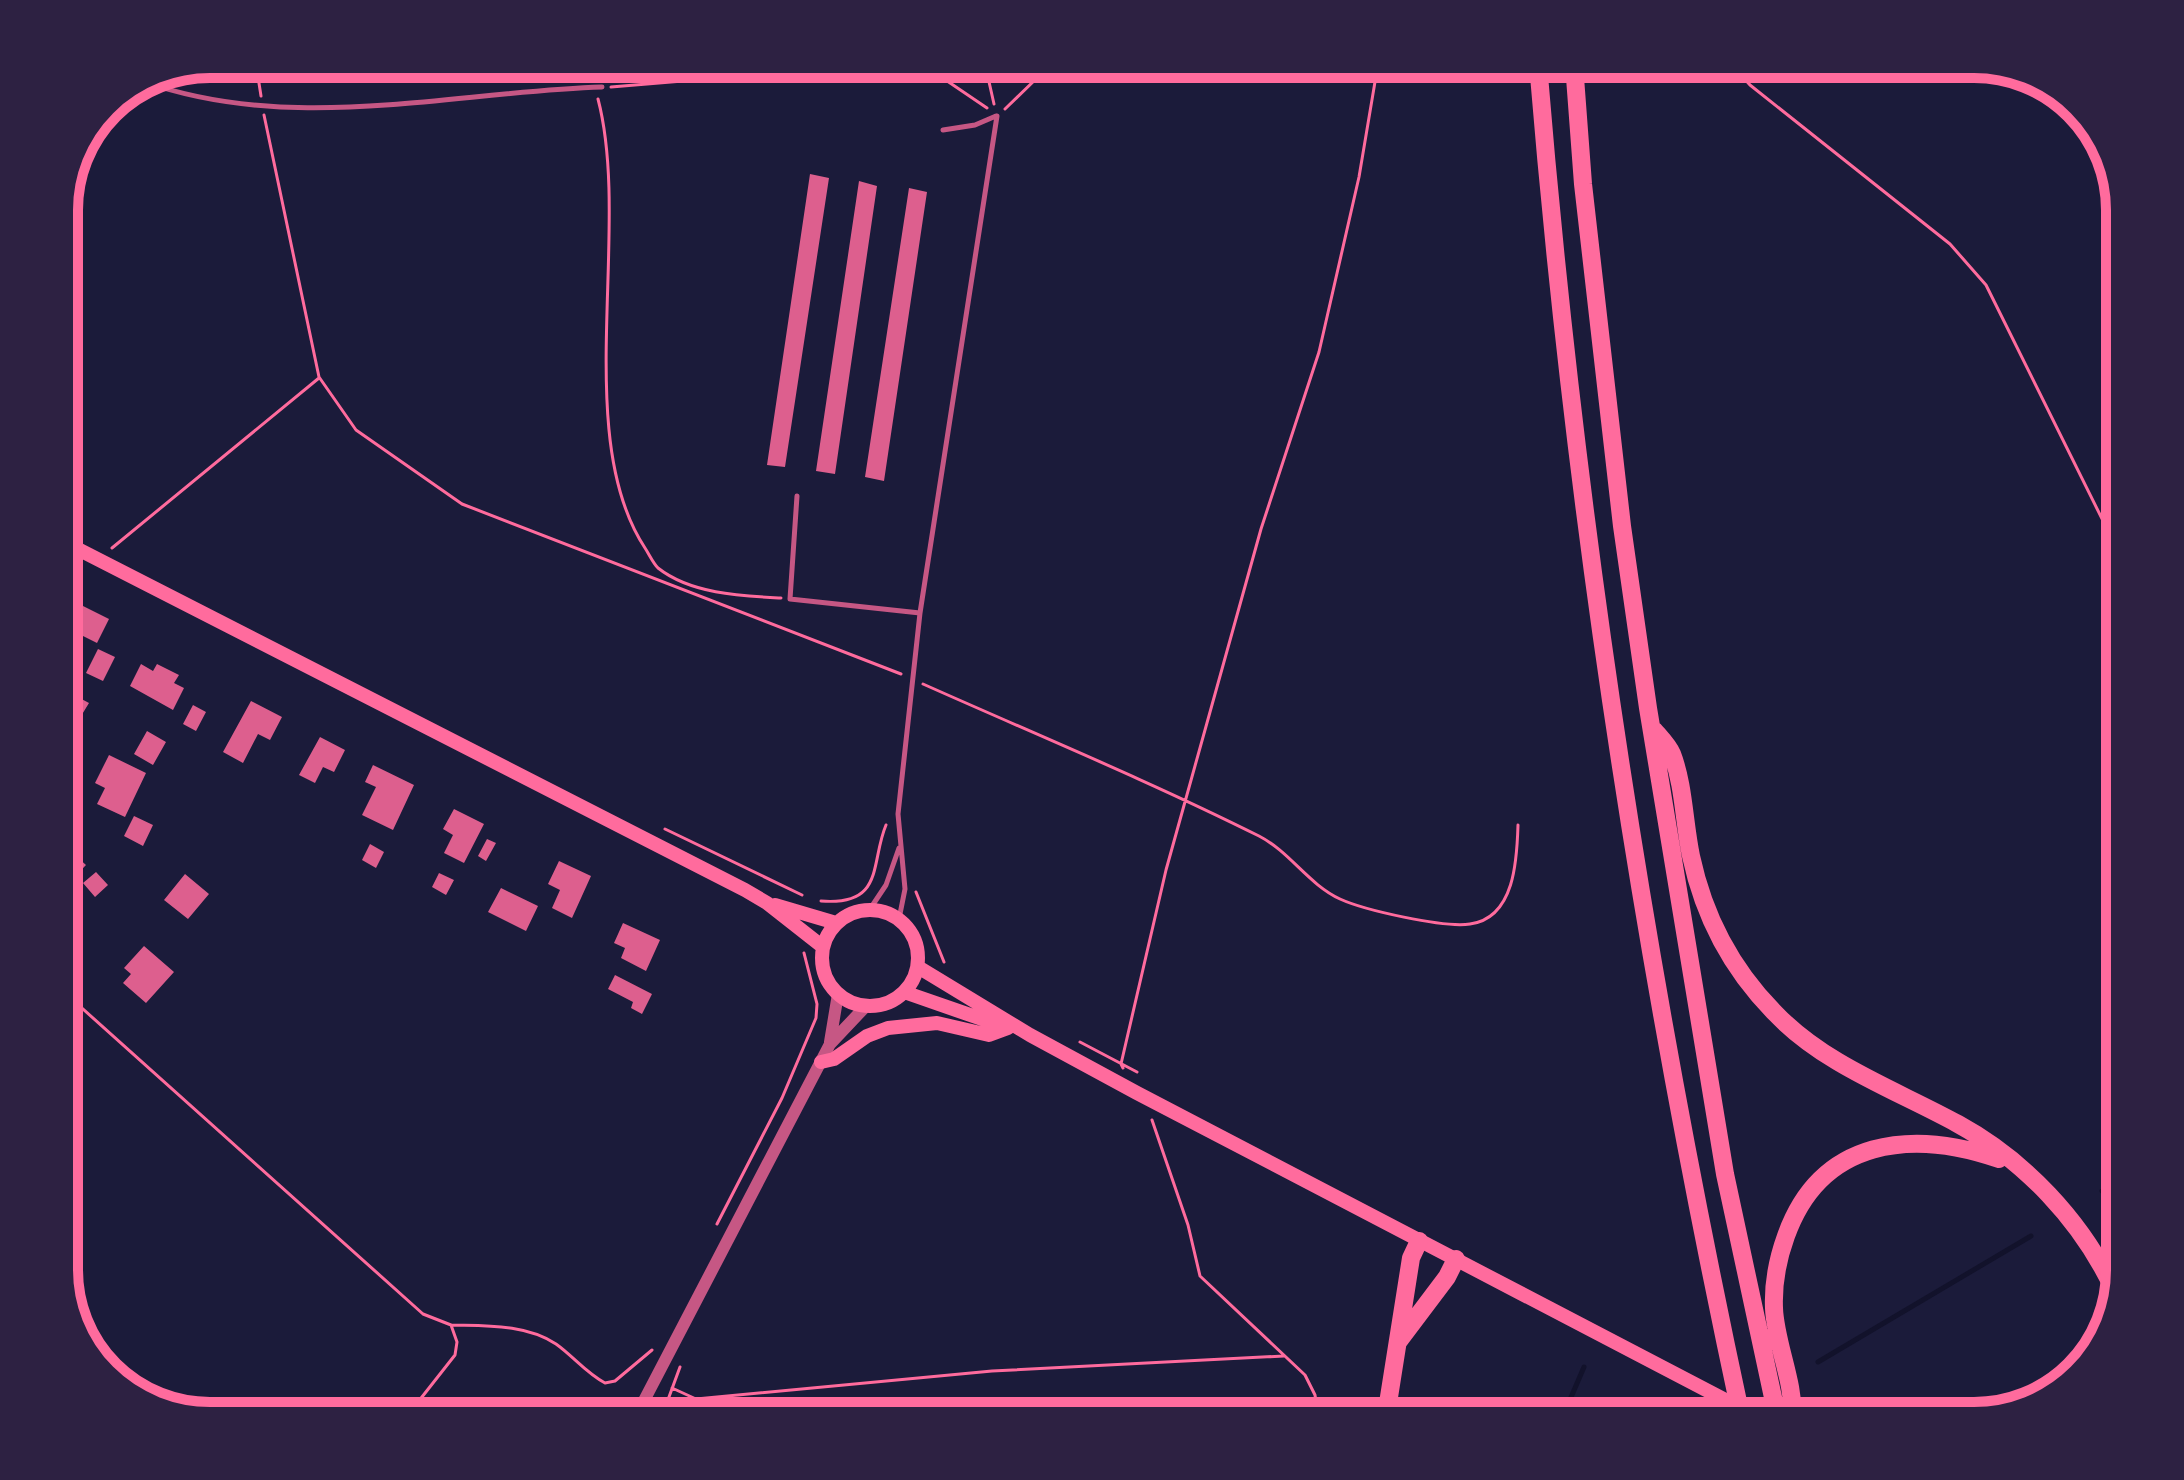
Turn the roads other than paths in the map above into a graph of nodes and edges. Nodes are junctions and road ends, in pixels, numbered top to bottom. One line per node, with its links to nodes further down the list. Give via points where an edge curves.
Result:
1 (1539, 78): 32 (highway, via 1609,697)
2 (1575, 78): 9 (highway, via 1622,526)
3 (163, 87): 4 (lane, via 220,103 310,110)
4 (599, 87)
5 (943, 130): 8 (lane, via 997,116)
6 (797, 496): 8 (lane, via 790,599)
7 (78, 549): 11 (main road)
8 (920, 613): 10 (lane)
9 (1653, 727): 24 (highway, via 1672,753 1692,859 1710,920 1748,984 1807,1041 1960,1125); 33 (highway, via 1725,1174)
10 (899, 847): 12 (lane, via 886,885); 13 (lane, via 905,889)
11 (767, 903): 14 (main road); 15 (main road)
12 (870, 909): 13 (main road); 14 (main road)
13 (899, 919): 16 (main road, via 916,943)
14 (836, 923): 15 (main road)
15 (823, 947): 18 (main road, via 824,974)
16 (918, 967): 17 (main road); 21 (main road)
17 (904, 992): 19 (main road); 20 (main road)
18 (838, 994): 19 (main road); 22 (street)
19 (866, 1006): 22 (street)
20 (1008, 1028): 21 (main road); 23 (main road, via 989,1035 937,1023 888,1028)
21 (1030, 1035): 25 (main road)
22 (830, 1044): 23 (street)
23 (821, 1062): 29 (street)
24 (2013, 1164): 27 (highway, via 2071,1220); 34 (highway, via 1954,1146 1897,1143 1852,1157 1808,1193 1791,1221 1775,1281 1775,1318)
25 (1419, 1241): 26 (main road); 28 (highway, via 1411,1258)
26 (1456, 1259): 28 (highway); 31 (main road)
27 (2106, 1275)
28 (1396, 1345): 30 (highway)
29 (643, 1402)
30 (1388, 1402)
31 (1729, 1402)
32 (1734, 1402)
33 (1774, 1402)
34 (1790, 1402)

